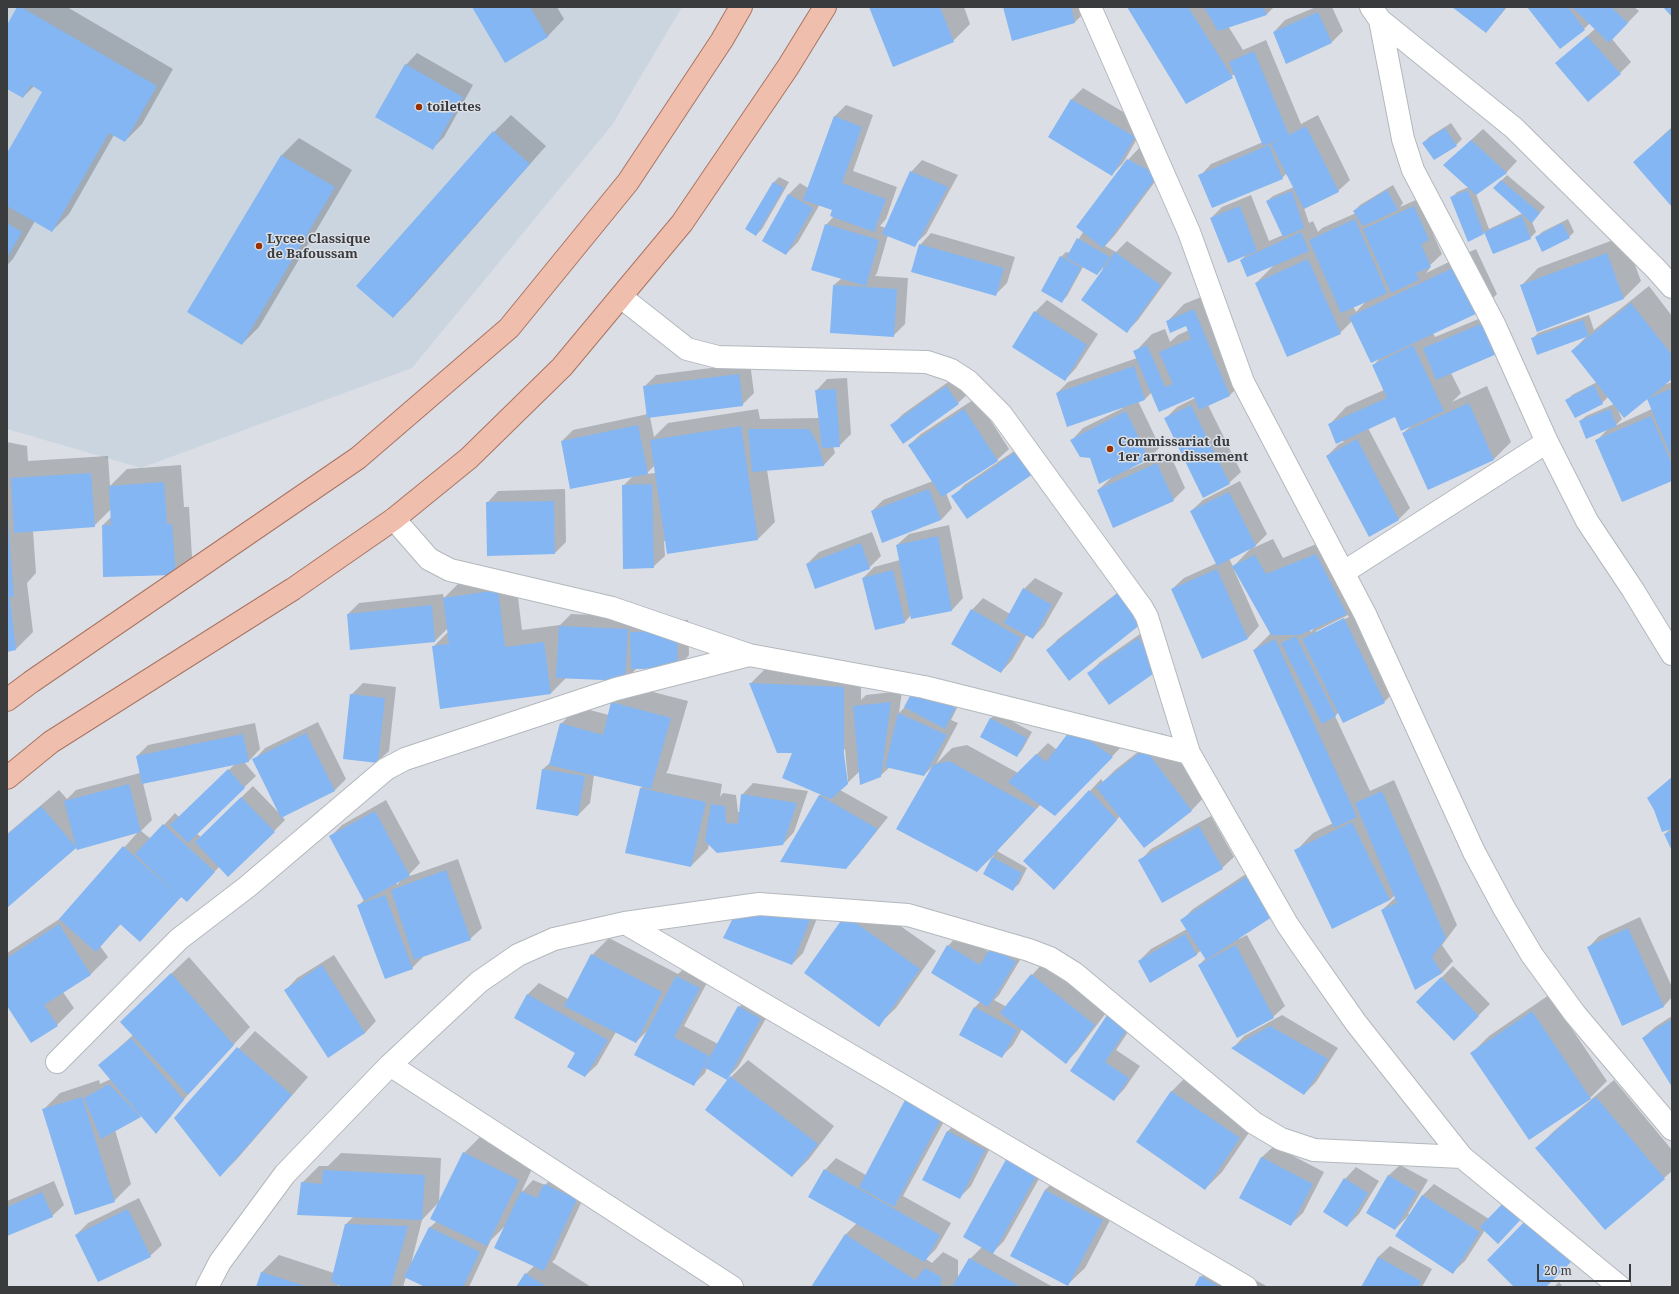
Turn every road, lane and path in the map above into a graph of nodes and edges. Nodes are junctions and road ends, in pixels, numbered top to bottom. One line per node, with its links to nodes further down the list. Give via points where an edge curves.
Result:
1 (741, 7): 12 (main road, via 628,182 509,328 358,458)
2 (825, 7): 6 (main road, via 788,67 682,223)
3 (1090, 7): 9 (street, via 1189,232 1243,382)
4 (1375, 13): 5 (street, via 1514,128); 7 (street, via 1403,139 1413,170 1494,324)
5 (1672, 287)
6 (621, 297): 8 (main road, via 562,367 469,458); 13 (street, via 687,349 718,357 927,362 951,370 968,381 1001,414 1142,608)
7 (1546, 442): 9 (street); 10 (street, via 1587,521)
8 (394, 519): 11 (street, via 429,560 450,570 612,608); 14 (main road, via 293,589 52,742)
9 (1344, 572): 18 (street, via 1474,852 1524,942 1575,1014)
10 (1672, 654)
11 (749, 655): 13 (street, via 924,687); 16 (street, via 616,689 405,759 386,769 248,887 179,939)
12 (7, 700)
13 (1189, 753): 19 (street, via 1287,924 1356,1023)
14 (7, 778)
15 (625, 923): 17 (street, via 554,939 518,955 479,982); 19 (street, via 759,904 908,915 1050,958 1074,973 1254,1123 1281,1139 1314,1150); 22 (street)
16 (57, 1062)
17 (390, 1065): 20 (street, via 285,1174 220,1262); 21 (street)
18 (1672, 1129)
19 (1462, 1157): 23 (street)
20 (207, 1287)
21 (732, 1287)
22 (1246, 1287)
23 (1620, 1287)

